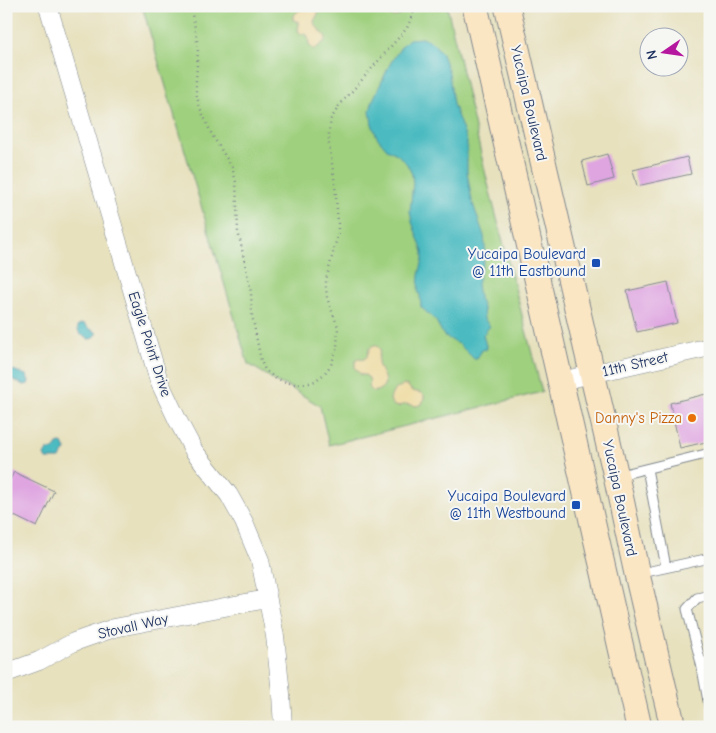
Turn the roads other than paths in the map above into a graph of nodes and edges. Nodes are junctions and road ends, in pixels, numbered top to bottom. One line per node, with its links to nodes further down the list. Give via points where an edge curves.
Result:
1 (48, 6): 14 (street, Eagle Point Drive, via 159,381 194,451 229,494 244,522 260,560)
2 (475, 6): 6 (main road, Yucaipa Boulevard)
3 (507, 6): 5 (main road, Yucaipa Boulevard)
4 (710, 347): 5 (street, 11th Street)
5 (592, 373): 6 (street, 11th Street); 9 (main road, Yucaipa Boulevard)
6 (561, 381): 19 (main road, Yucaipa Boulevard)
7 (710, 454): 8 (lane)
8 (646, 469): 9 (lane); 11 (lane)
9 (616, 476): 12 (main road, Yucaipa Boulevard)
10 (710, 558): 11 (lane)
11 (666, 567): 12 (lane)
12 (637, 574): 20 (main road, Yucaipa Boulevard)
13 (710, 595): 15 (lane, via 697,598 687,609)
14 (267, 599): 16 (street, Stovall Way, via 114,628 74,642); 18 (street, Eagle Point Drive, via 275,636)
15 (705, 662): 17 (lane)
16 (6, 674)
17 (710, 712)
18 (283, 727)
19 (640, 727)
20 (673, 727)

